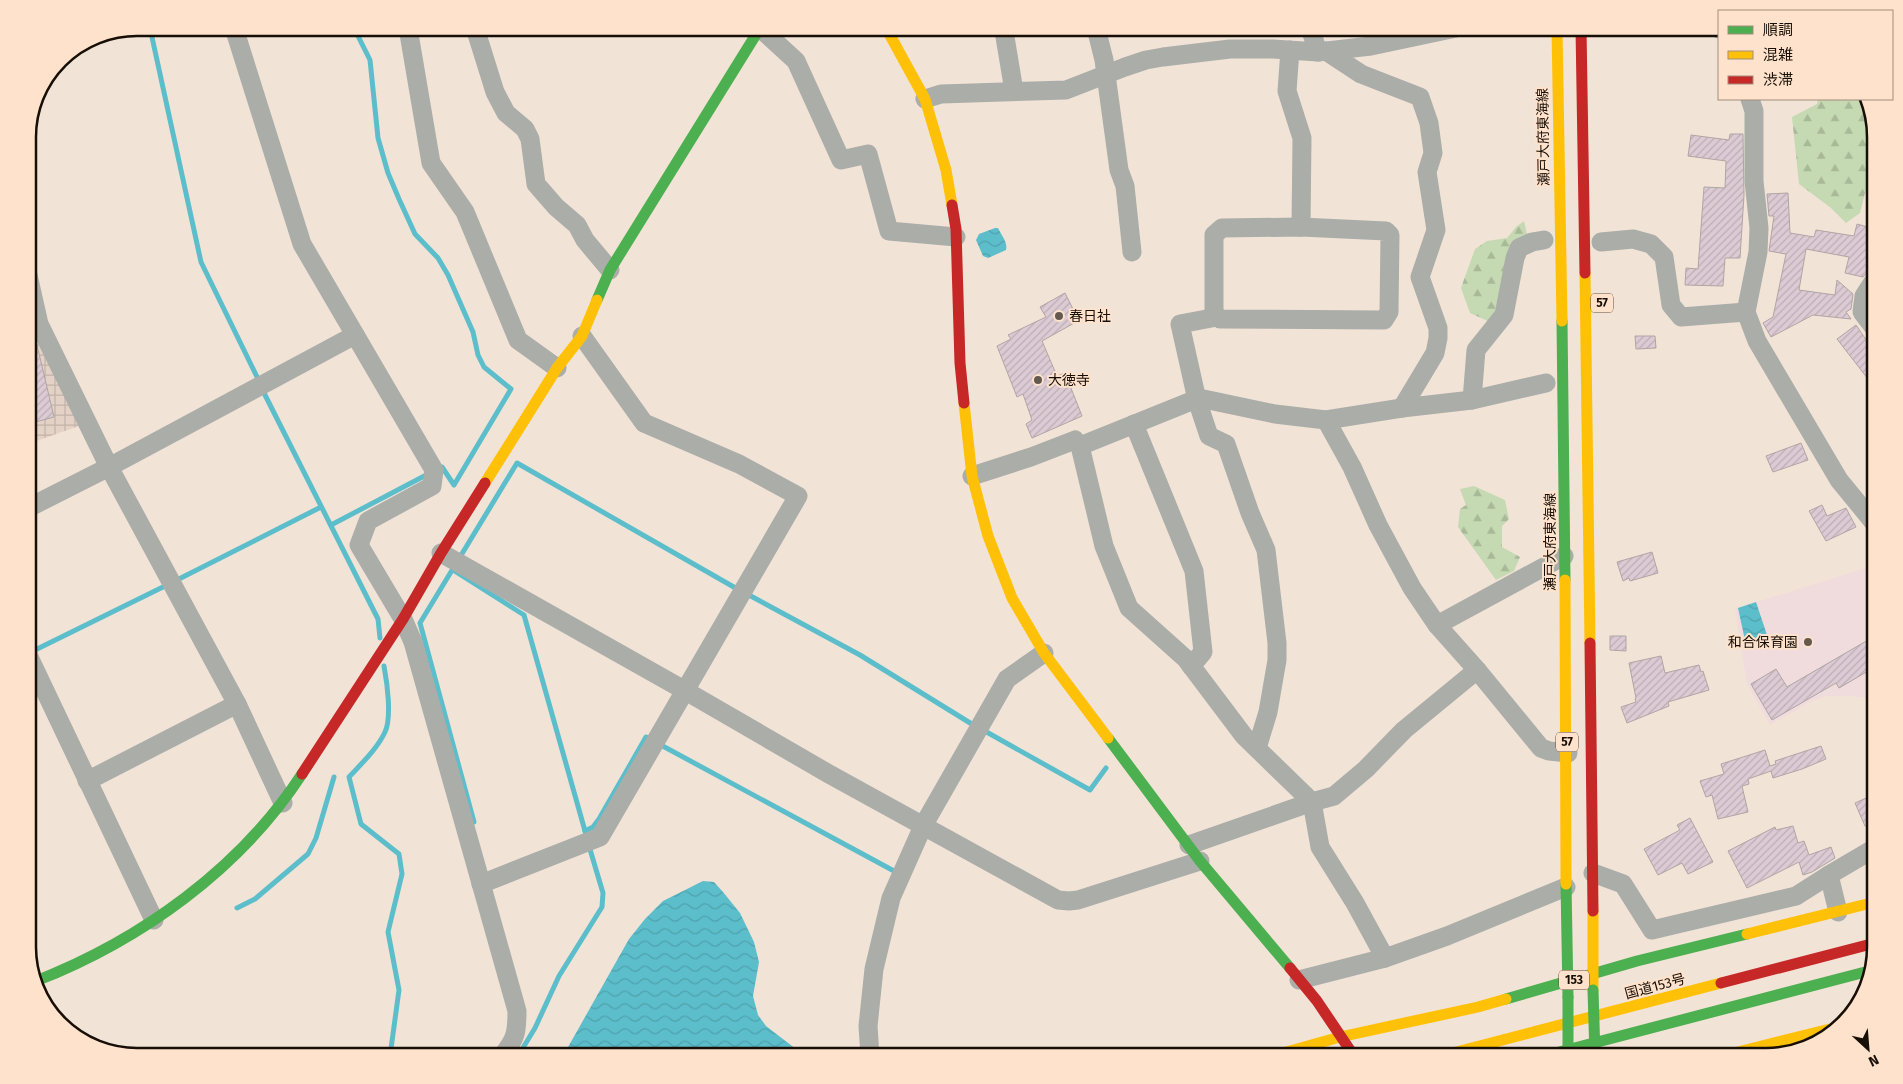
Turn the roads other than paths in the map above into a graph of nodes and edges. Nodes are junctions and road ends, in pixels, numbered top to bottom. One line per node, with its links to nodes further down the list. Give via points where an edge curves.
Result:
1 (237, 36): 30 (street, via 302,244)
2 (409, 36): 32 (street, via 431,163 465,212 518,340)
3 (478, 36): 24 (street, via 495,92 506,113 530,139 536,184 577,226)
4 (755, 36): 24 (main road)
5 (769, 36): 20 (street, via 796,61 841,160 868,154 889,231)
6 (890, 36): 17 (main road)
7 (1005, 36): 16 (street)
8 (1098, 36): 15 (street)
9 (1314, 36): 14 (street)
10 (1418, 36): 14 (street, via 1371,46)
11 (1557, 36): 47 (main road, 瀬戸大府東海線 / 57)
12 (1581, 36): 48 (main road, 57)
13 (1290, 50): 14 (street); 15 (street, via 1230,49 1163,56); 19 (street, via 1287,91 1302,138)
14 (1322, 51): 36 (street, via 1361,74 1420,98 1429,123 1433,153 1427,172 1436,230 1420,277 1438,328 1438,338 1435,353)
15 (1105, 74): 16 (street, via 1066,90); 23 (street, via 1119,170 1125,186)
16 (1014, 90): 17 (street, via 941,94)
17 (925, 98): 20 (main road, via 946,170)
18 (1750, 100): 26 (street, via 1754,111 1754,181 1759,228 1758,252)
19 (1302, 227): 28 (street, via 1222,228 1214,235 1214,313); 28 (street, via 1386,231 1390,235 1389,312 1384,320)
20 (956, 236): 41 (main road, via 960,363)
21 (1544, 240): 35 (street, via 1519,248 1504,315 1476,350)
22 (1601, 242): 26 (street, via 1633,239 1651,244 1664,256 1670,305 1681,317)
23 (1132, 252)
24 (610, 270): 31 (main road)
25 (1867, 291): 29 (street, via 1862,312)
26 (1746, 312): 43 (street, via 1757,340 1839,480)
27 (36, 314): 40 (street)
28 (1218, 317): 34 (street, via 1180,324)
29 (1867, 319)
30 (355, 334): 40 (street); 49 (street, via 434,470 432,486 368,521 359,545)
31 (582, 336): 32 (main road); 55 (street, via 644,423 739,464 798,496)
32 (556, 368): 46 (main road)
33 (1546, 383): 35 (street)
34 (1197, 400): 37 (street); 38 (street); 57 (street, via 1209,436 1226,444 1266,550 1277,660 1268,712)
35 (1472, 400): 36 (street)
36 (1402, 408): 37 (street)
37 (1326, 420): 50 (street, via 1382,533)
38 (1134, 424): 39 (street); 52 (street, via 1194,571 1203,652)
39 (1080, 446): 41 (street, via 1076,440 1067,442); 52 (street, via 1104,546 1129,608)
40 (109, 467): 42 (street); 56 (street)
41 (972, 476): 51 (main road, via 988,536 1012,598)
42 (36, 504)
43 (1867, 514)
44 (1601, 528): 48 (main road, 57)
45 (1553, 534): 47 (main road, 57)
46 (441, 553): 49 (main road); 55 (street)
47 (1564, 556): 50 (street); 58 (main road, 瀬戸大府東海線 / 57)
48 (1588, 575): 66 (main road, 57)
49 (403, 619): 61 (main road); 68 (street, via 413,642)
50 (1437, 625): 53 (street)
51 (1044, 653): 62 (street, via 1007,679); 63 (main road)
52 (1191, 666): 57 (street, via 1233,723)
53 (1477, 670): 58 (street, via 1541,748); 60 (street, via 1404,730 1334,796)
54 (36, 672): 59 (street)
55 (684, 690): 62 (street); 68 (street, via 600,837)
56 (237, 704): 59 (street); 61 (street)
57 (1257, 748): 60 (street)
58 (1568, 753): 69 (main road, 瀬戸大府東海線 / 57)
59 (87, 781): 72 (street)
60 (1312, 802): 63 (street); 74 (street, via 1320,847)
61 (283, 803): 72 (main road, via 217,873)
62 (923, 826): 65 (street, via 1058,900 1078,900); 83 (street, via 891,898 874,969 868,1026)
63 (1189, 845): 65 (main road)
64 (1867, 853): 67 (street)
65 (1200, 861): 78 (main road)
66 (1593, 872): 67 (street, via 1623,884 1652,930 1796,896); 76 (main road, 57)
67 (1829, 875): 71 (street)
68 (481, 884): 82 (street, via 517,1011 517,1031)
69 (1566, 887): 74 (street); 79 (main road, 瀬戸大府東海線 / 57)
70 (1867, 904): 71 (main road, 153)
71 (1838, 912): 76 (main road, 153)
72 (154, 920): 77 (main road, via 74,966)
73 (1867, 945): 86 (main road, 国道153号)
74 (1385, 958): 78 (street)
75 (1863, 973): 88 (main road)
76 (1594, 974): 79 (main road, 153); 89 (main road, 57, bridge)
77 (42, 979)
78 (1299, 980): 81 (main road)
79 (1567, 982): 81 (main road, 153, via 1478,1007); 87 (main road, 瀬戸大府東海線 / 57, bridge)
80 (1820, 1032): 90 (main road)
81 (1340, 1037): 84 (main road, 153); 85 (main road)
82 (509, 1048)
83 (869, 1048)
84 (1301, 1048)
85 (1348, 1048)
86 (1472, 1048)
87 (1568, 1048)
88 (1575, 1048)
89 (1595, 1048)
90 (1754, 1048)

